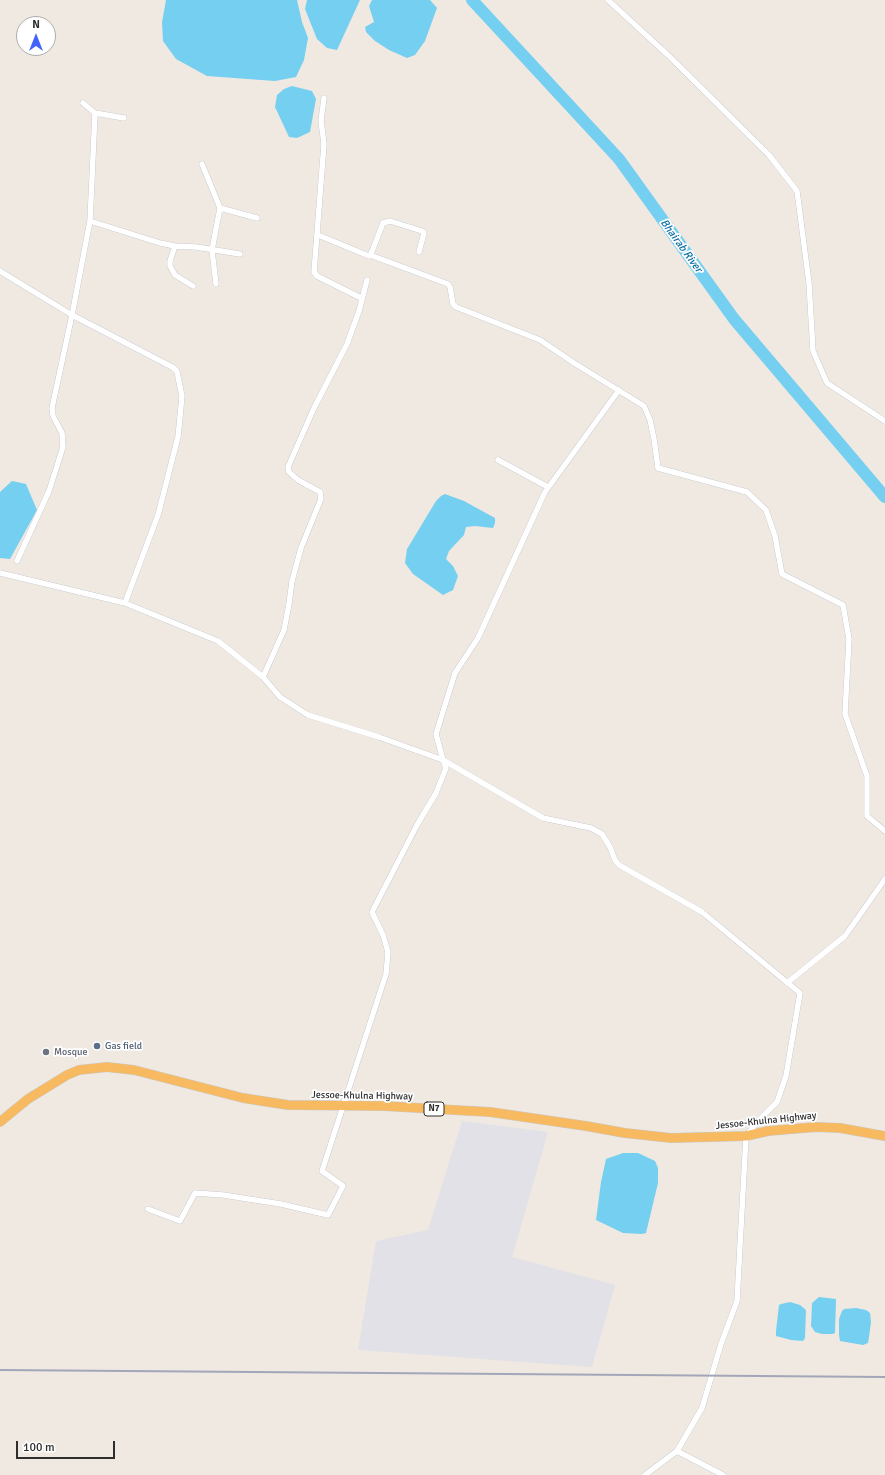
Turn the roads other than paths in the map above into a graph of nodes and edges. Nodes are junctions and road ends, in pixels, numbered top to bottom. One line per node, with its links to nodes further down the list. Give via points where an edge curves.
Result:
1 (608, 0): 23 (street, via 769,155 797,190 809,283 813,351 827,383)
2 (324, 98): 10 (street, via 321,121 324,144)
3 (83, 103): 4 (street)
4 (95, 113): 5 (street); 9 (street)
5 (124, 118)
6 (202, 164): 7 (street)
7 (220, 208): 8 (street); 12 (street)
8 (257, 218)
9 (90, 221): 11 (street, via 144,239); 21 (street)
10 (318, 235): 15 (street); 20 (street, via 315,274)
11 (175, 246): 12 (street); 19 (street, via 170,266 175,274)
12 (212, 250): 14 (street); 18 (street)
13 (419, 252): 15 (street, via 424,233 390,221 384,223)
14 (240, 254)
15 (370, 255): 22 (street, via 448,284 451,301 456,307 540,340)
16 (0, 271): 21 (street)
17 (367, 280): 20 (street)
18 (216, 284)
19 (193, 286)
20 (361, 298): 29 (street, via 347,344 314,408 288,467 289,472 298,480 320,492 321,499 301,548 292,581 284,630)
21 (72, 315): 26 (street, via 52,408 53,416 62,433 63,447 49,491); 28 (street, via 174,368 182,396 178,437 158,515)
22 (619, 390): 25 (street); 31 (street, via 644,406 650,420 658,468 747,492 766,510 775,536 782,574 843,605 849,639 845,714 867,776 867,816)
23 (885, 421)
24 (498, 460): 25 (street)
25 (548, 487): 30 (street, via 478,638 456,673 436,734)
26 (17, 561)
27 (0, 573): 28 (street)
28 (125, 603): 29 (street, via 218,640)
29 (263, 677): 30 (street, via 280,697 308,715)
30 (443, 760): 33 (street, via 543,818 592,828 602,834 619,865 702,912); 34 (street, via 446,768 436,793 372,912 388,952 386,974)
31 (885, 831)
32 (885, 879): 33 (street, via 845,936)
33 (787, 983): 36 (street, via 800,993 786,1076 777,1102)
34 (342, 1106): 35 (highway, Jessoe-Khulna Highway / N7, via 265,1102 134,1070 107,1067 88,1068 67,1075 28,1099); 36 (highway, Jessoe-Khulna Highway / N7, via 490,1112 658,1137); 38 (street, via 322,1171 343,1186 328,1215 281,1204 195,1193 180,1221)
35 (0, 1122)
36 (746, 1136): 37 (highway, Jessoe-Khulna Highway / N7, via 816,1127 840,1128); 39 (street, via 737,1301 702,1408)
37 (885, 1136)
38 (148, 1209)
39 (677, 1451): 40 (street); 41 (street)
40 (645, 1475)
41 (724, 1475)

